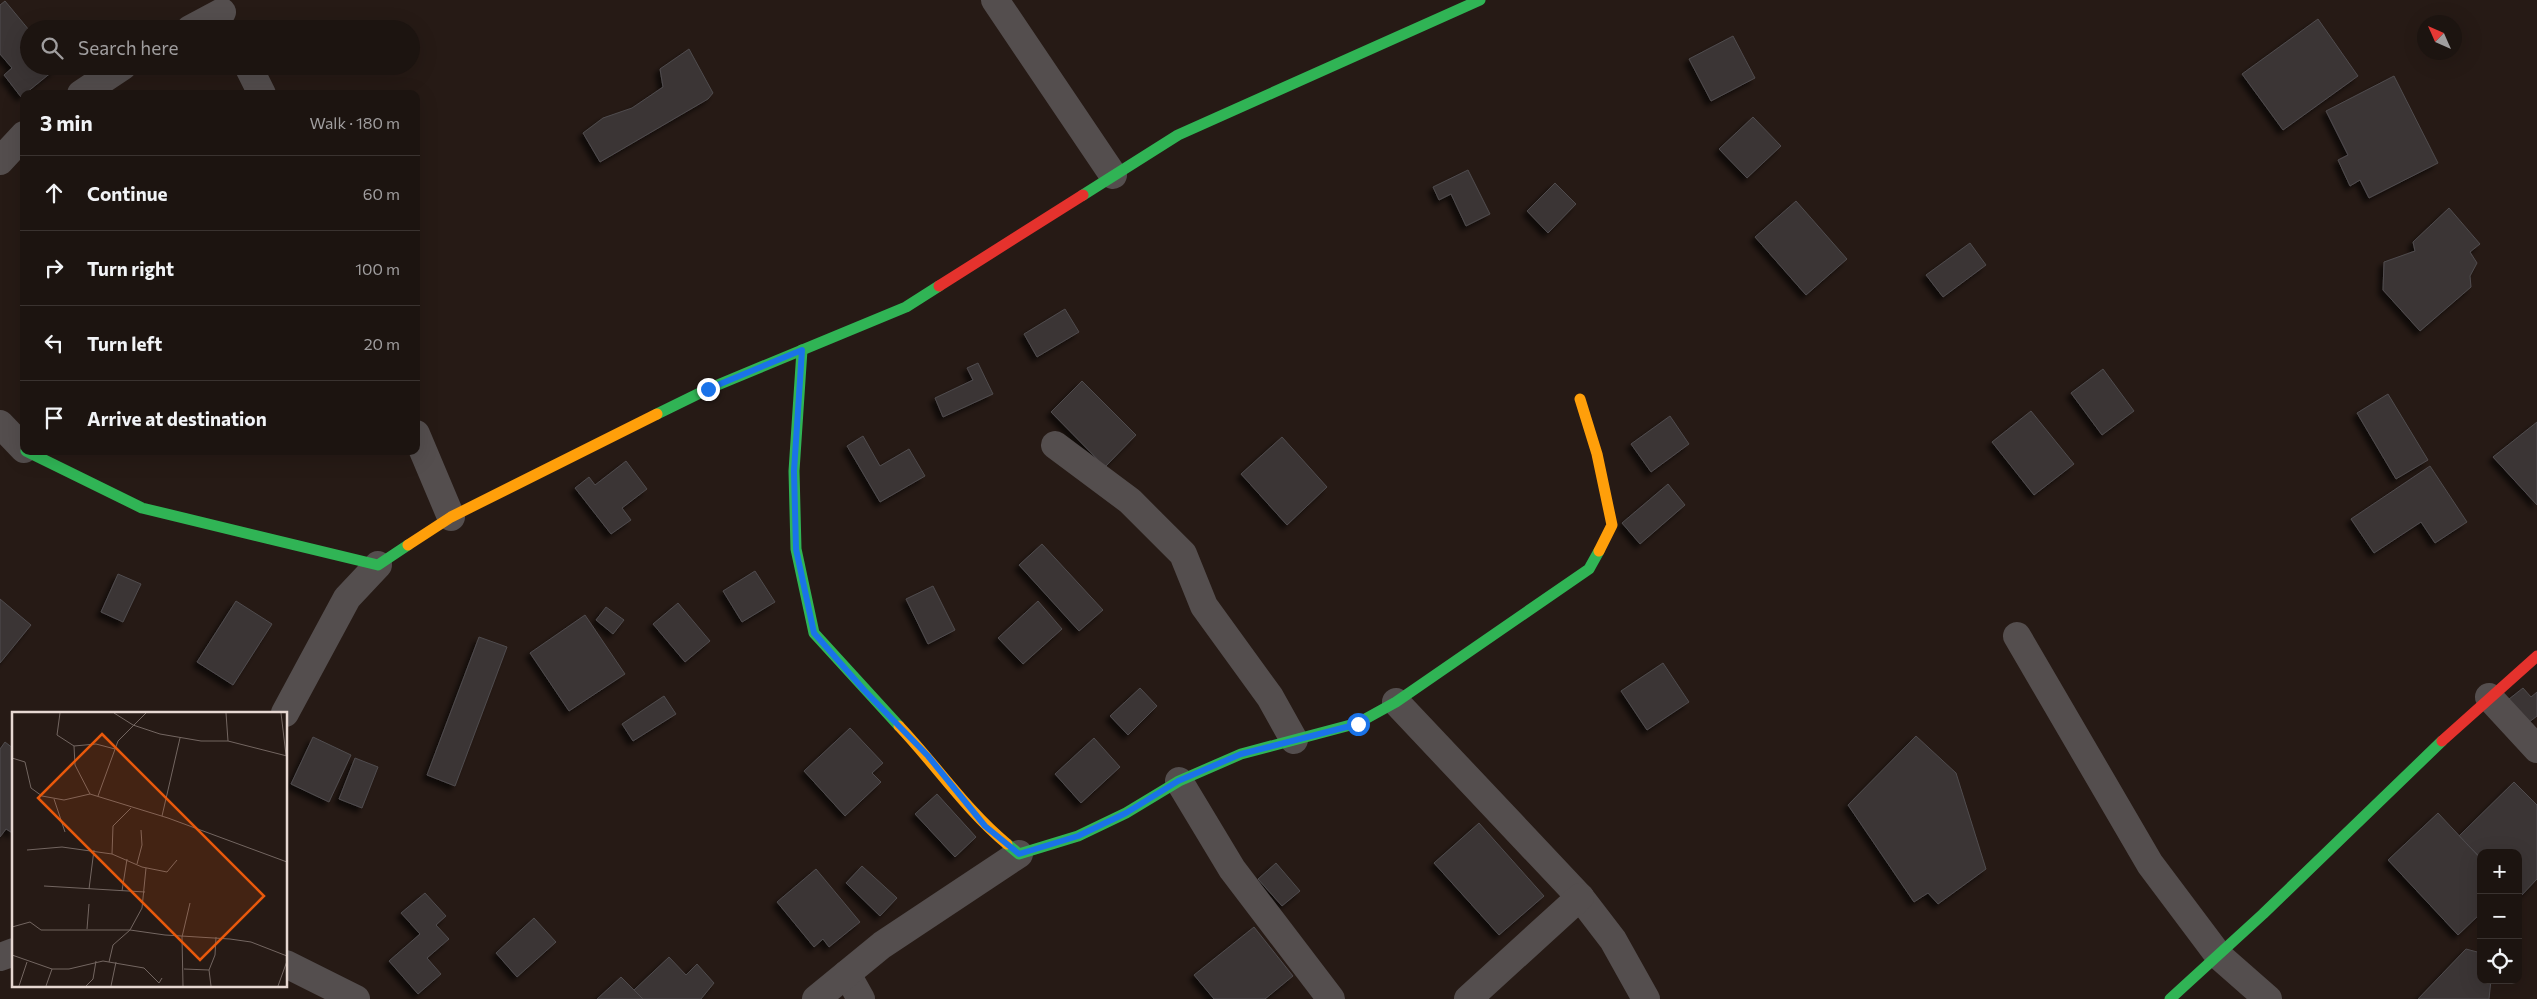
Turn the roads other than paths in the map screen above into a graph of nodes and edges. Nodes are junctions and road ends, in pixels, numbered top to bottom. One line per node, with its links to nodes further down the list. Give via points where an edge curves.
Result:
1 (995, 0): 11 (street)
2 (1480, 0): 11 (street, via 1178,135)
3 (223, 14): 4 (street)
4 (210, 20)
5 (110, 75): 7 (street)
6 (252, 75): 8 (street)
7 (87, 90)
8 (260, 90)
9 (20, 139): 10 (street)
10 (0, 161)
11 (1114, 175): 12 (street, via 906,307)
12 (802, 350): 19 (street, via 708,389); 29 (street, via 794,471 796,549 814,633 928,756 985,826)
13 (1580, 399): 24 (street, via 1597,454 1612,525 1589,569)
14 (0, 424): 16 (street)
15 (420, 443): 19 (street)
16 (20, 445)
17 (1054, 445): 26 (street, via 1130,501 1183,554 1204,606 1270,697)
18 (35, 455): 20 (street, via 142,508)
19 (451, 517): 20 (street)
20 (378, 565): 25 (street, via 347,598)
21 (2017, 636): 31 (street, via 2150,864)
22 (2537, 656): 23 (street)
23 (2489, 697): 27 (street); 31 (street)
24 (1396, 702): 26 (street, via 1358,724); 30 (street)
25 (286, 712)
26 (1294, 740): 28 (street, via 1241,754)
27 (2537, 749)
28 (1178, 781): 29 (street, via 1126,813 1078,836); 37 (street, via 1232,869)
29 (1019, 854): 33 (street, via 882,945)
30 (1580, 897): 38 (street); 39 (street, via 1613,940)
31 (2219, 956): 40 (street); 41 (street)
32 (288, 965): 34 (street)
33 (847, 974): 35 (street); 36 (street)
34 (356, 999)
35 (816, 999)
36 (861, 999)
37 (1331, 999)
38 (1468, 999)
39 (1646, 999)
40 (2170, 999)
41 (2268, 999)

